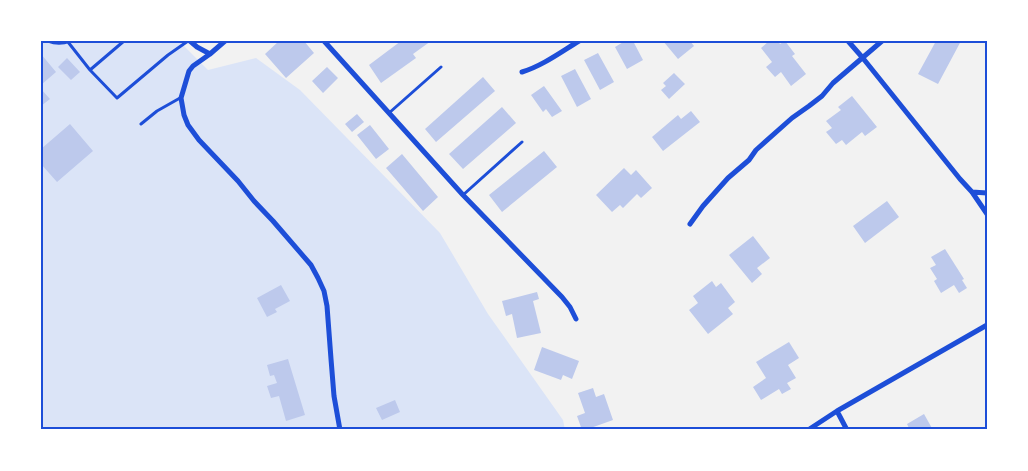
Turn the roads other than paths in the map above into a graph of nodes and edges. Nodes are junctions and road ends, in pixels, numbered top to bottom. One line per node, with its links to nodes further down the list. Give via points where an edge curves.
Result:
1 (48, 41): 9 (lane, via 56,44)
2 (124, 41): 13 (lane)
3 (189, 41): 10 (street); 13 (lane, via 117,98)
4 (224, 41): 10 (street)
5 (324, 41): 16 (street)
6 (579, 41): 14 (street)
7 (848, 41): 11 (street)
8 (882, 41): 11 (street)
9 (69, 42): 13 (lane)
10 (210, 54): 15 (street, via 189,71)
11 (862, 57): 19 (street); 23 (street, via 822,96 756,150)
12 (442, 66): 16 (lane)
13 (90, 70)
14 (522, 72)
15 (181, 98): 17 (lane, via 157,110); 27 (street, via 188,125 199,140 311,265 318,278 327,306 332,378)
16 (389, 113): 21 (street)
17 (141, 124)
18 (522, 142): 21 (lane)
19 (972, 192): 20 (street); 22 (street)
20 (987, 193)
21 (464, 195): 24 (street, via 562,297)
22 (987, 214)
23 (690, 224)
24 (576, 319)
25 (987, 325): 26 (street)
26 (838, 411): 28 (street); 29 (street)
27 (340, 430)
28 (808, 430)
29 (848, 430)

